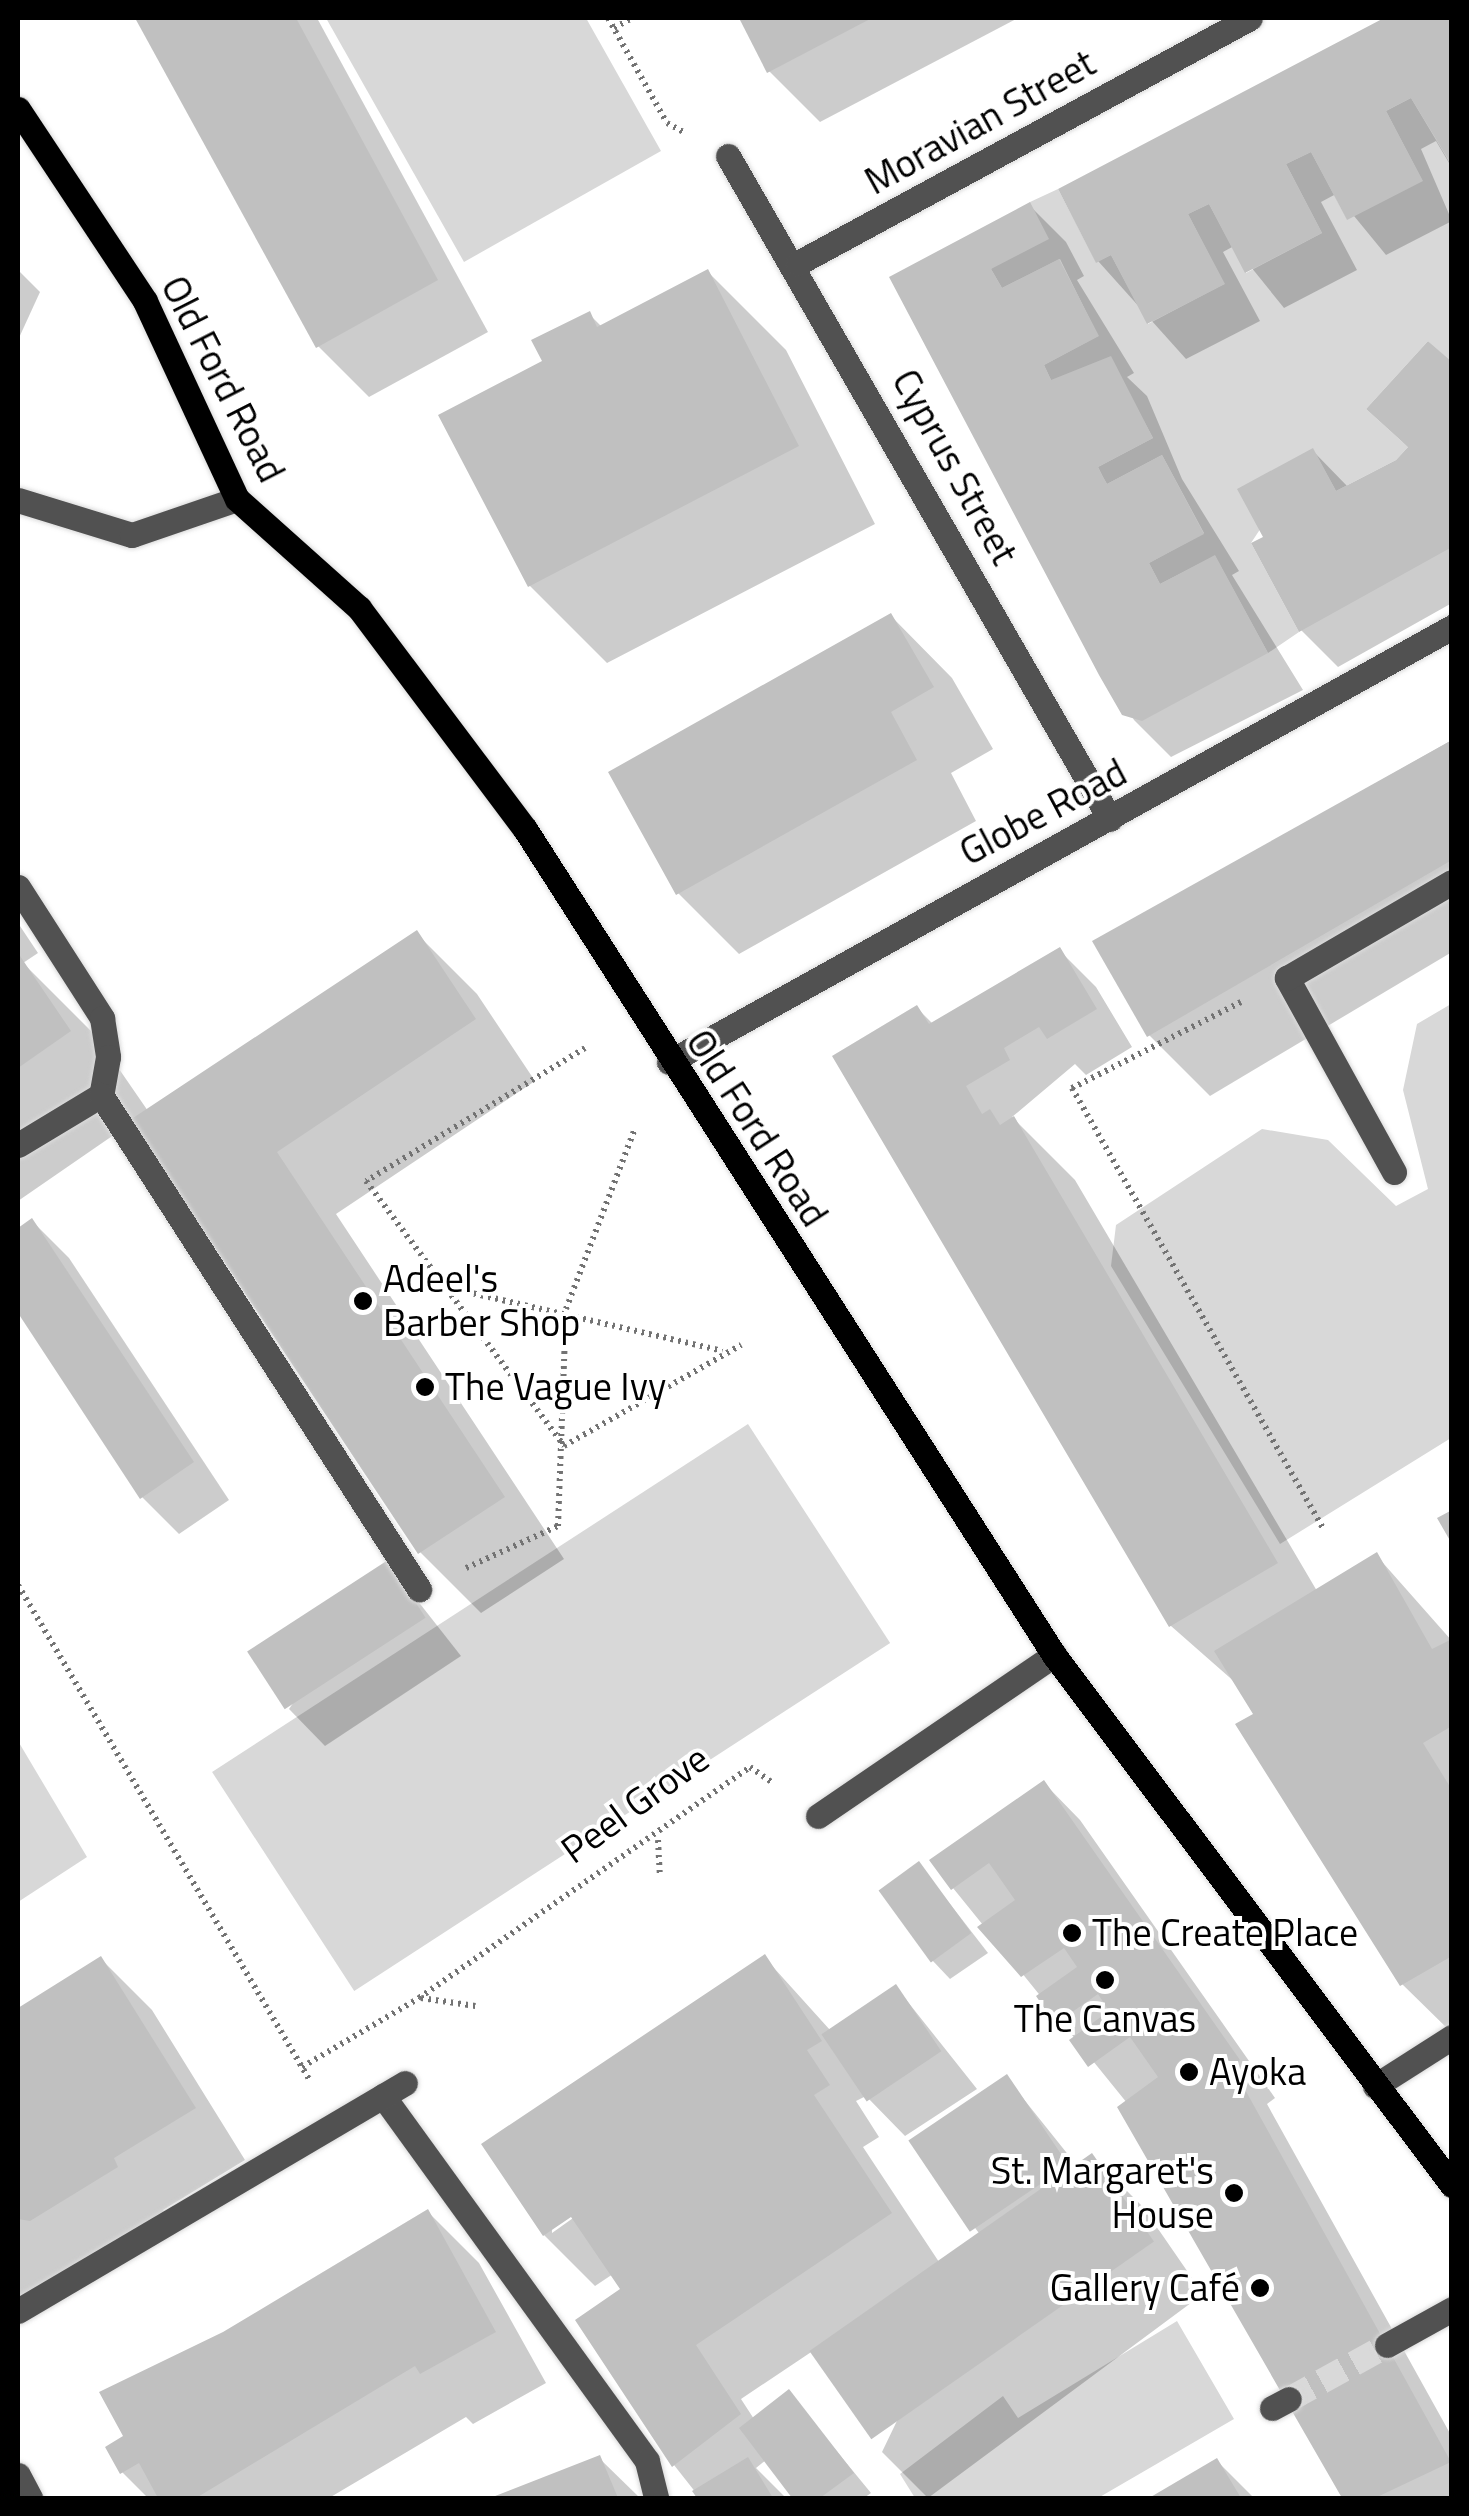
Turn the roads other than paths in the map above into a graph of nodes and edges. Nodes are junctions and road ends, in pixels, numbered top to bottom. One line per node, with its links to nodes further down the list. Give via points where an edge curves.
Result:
1 (1250, 18): 4 (street, Moravian Street)
2 (18, 109): 5 (main road, Old Ford Road, via 145,301)
3 (728, 156): 4 (street, Cyprus Street)
4 (798, 264): 8 (street, Cyprus Street)
5 (237, 499): 6 (street, via 132,535); 11 (main road, Old Ford Road, via 360,608 525,829)
6 (18, 500)
7 (1452, 627): 8 (street, Globe Road)
8 (1110, 818): 11 (street, Globe Road)
9 (1452, 882): 14 (street, via 1287,978)
10 (18, 887): 12 (street, via 102,1018)
11 (668, 1062): 16 (main road, Old Ford Road)
12 (101, 1096): 13 (street); 15 (street)
13 (18, 1144)
14 (1394, 1172)
15 (419, 1589)
16 (1054, 1654): 17 (street); 19 (main road, Old Ford Road)
17 (818, 1816)
18 (1452, 2037): 19 (street)
19 (1376, 2086): 20 (main road, Old Ford Road)
20 (1452, 2185)
21 (1452, 2309): 23 (street)
22 (18, 2311): 26 (street, via 394,2090 647,2460)
23 (1386, 2344)
24 (18, 2474): 25 (street)
25 (30, 2498)
26 (656, 2498)

